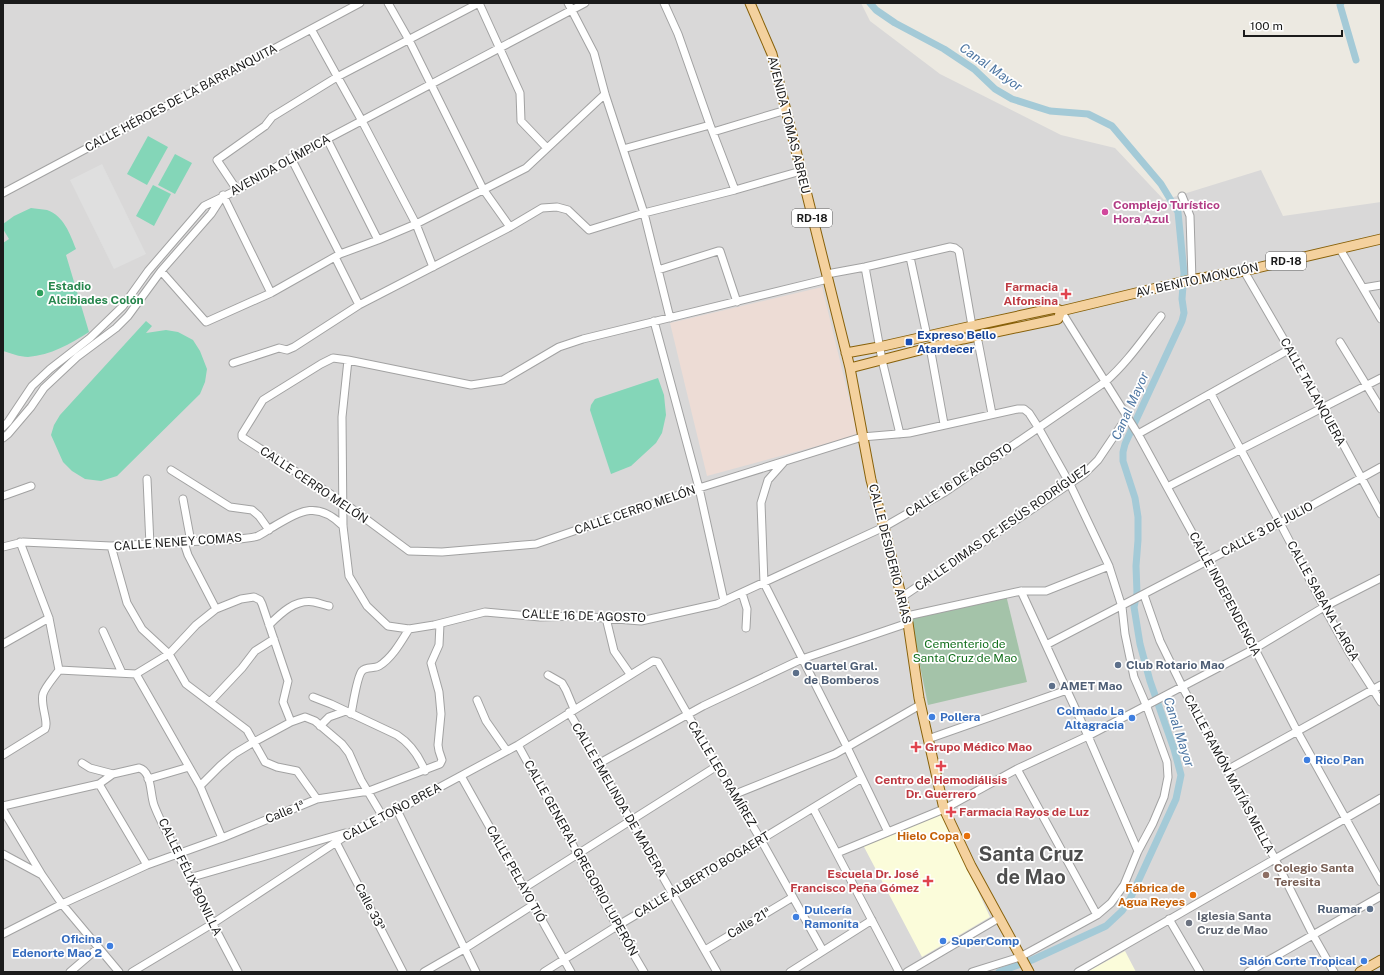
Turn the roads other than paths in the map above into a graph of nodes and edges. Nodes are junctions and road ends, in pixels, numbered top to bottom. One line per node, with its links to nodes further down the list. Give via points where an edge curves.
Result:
1 (360, 3): 9 (street, CALLE HÉROES DE LA BARRANQUITA)
2 (388, 3): 10 (street)
3 (479, 3): 10 (street); 11 (street)
4 (568, 3): 8 (street)
5 (585, 3): 8 (street, AVENIDA OLÍMPICA)
6 (664, 3): 17 (street)
7 (750, 3): 15 (main road, AVENIDA TOMAS ABREU / RD-18, via 772,54)
8 (572, 10): 11 (street, AVENIDA OLÍMPICA); 14 (street, via 594,53)
9 (311, 29): 12 (street); 26 (street, CALLE HÉROES DE LA BARRANQUITA)
10 (409, 40): 12 (street); 13 (street)
11 (501, 48): 13 (street, AVENIDA OLÍMPICA); 19 (street, via 520,93 521,121)
12 (337, 77): 16 (street); 24 (street, via 272,117 265,126 217,160)
13 (431, 85): 16 (street, AVENIDA OLÍMPICA); 23 (street)
14 (605, 94): 19 (street); 20 (street)
15 (786, 110): 17 (street); 22 (main road, AVENIDA TOMAS ABREU / RD-18)
16 (362, 121): 18 (street, AVENIDA OLÍMPICA); 30 (street)
17 (712, 128): 20 (street); 25 (street)
18 (327, 139): 21 (street, AVENIDA OLÍMPICA); 33 (street)
19 (547, 148): 23 (street, via 526,168)
20 (623, 149): 29 (street)
21 (291, 158): 24 (street, AVENIDA OLÍMPICA); 35 (street)
22 (802, 171): 25 (street); 42 (main road, AVENIDA TOMAS ABREU / RD-18)
23 (483, 189): 30 (street); 31 (street)
24 (237, 190): 27 (street, AVENIDA OLÍMPICA)
25 (735, 190): 29 (street)
26 (4, 191)
27 (223, 195): 40 (street, AVENIDA OLÍMPICA, via 211,214); 46 (street); 75 (street, via 204,206 148,271 123,306 90,338 32,386)
28 (1182, 196): 43 (street, via 1190,216)
29 (644, 213): 31 (street, via 589,230 568,210 558,207 542,208); 39 (street)
30 (416, 224): 33 (street); 37 (street)
31 (510, 227): 37 (street)
32 (1381, 239): 34 (main road, AV. BENITO MONCIÓN / RD-18)
33 (378, 240): 35 (street)
34 (1340, 249): 41 (main road, AV. BENITO MONCIÓN / RD-18); 45 (street)
35 (338, 256): 46 (street); 48 (street)
36 (910, 257): 38 (street, CALLE CERRO MELÓN); 54 (street, CALLE CERRO MELÓN, via 950,248 959,251); 55 (street)
37 (433, 267): 48 (street)
38 (865, 267): 42 (street, CALLE CERRO MELÓN); 59 (street)
39 (658, 270): 47 (street, via 720,251); 51 (street)
40 (161, 271): 46 (street, via 206,322); 80 (street, AVENIDA OLÍMPICA, via 128,316 76,357 44,388)
41 (1244, 271): 43 (main road, AV. BENITO MONCIÓN / RD-18); 60 (street, CALLE TALANQUERA)
42 (828, 277): 47 (street, CALLE CERRO MELÓN); 61 (main road, AVENIDA TOMAS ABREU / RD-18)
43 (1191, 280): 49 (main road, AV. BENITO MONCIÓN / RD-18)
44 (1381, 285): 45 (street)
45 (1363, 288): 52 (street)
46 (271, 293)
47 (737, 302): 51 (street, CALLE CERRO MELÓN)
48 (359, 304): 64 (street, via 288,350 278,348)
49 (1061, 311): 54 (main road, AV. BENITO MONCIÓN / RD-18, via 1055,308); 56 (main road, AV. BENITO MONCIÓN / RD-18, via 1058,319); 67 (street, CALLE INDEPENDENCIA)
50 (1161, 316): 67 (street, CALLE 16 DE AGOSTO, via 1118,371)
51 (670, 318): 53 (street, CALLE CERRO MELÓN)
52 (1381, 319)
53 (654, 321): 62 (street, CALLE CERRO MELÓN, via 559,347 503,380 471,385); 90 (street)
54 (972, 326): 55 (main road, AV. BENITO MONCIÓN / RD-18)
55 (927, 336): 59 (main road, AV. BENITO MONCIÓN / RD-18)
56 (977, 336): 58 (main road, AV. BENITO MONCIÓN / RD-18); 72 (street)
57 (1340, 342): 68 (street)
58 (930, 347): 63 (main road, AV. BENITO MONCIÓN / RD-18); 74 (street)
59 (879, 348): 61 (main road, AV. BENITO MONCIÓN / RD-18); 63 (street)
60 (1290, 349): 69 (street); 70 (street, CALLE TALANQUERA)
61 (846, 353): 65 (main road, AVENIDA TOMAS ABREU / RD-18)
62 (348, 360): 93 (street, CALLE 16 DE AGOSTO, via 342,417); 93 (street, CALLE CERRO MELÓN, via 334,358 321,364 263,400 242,434 244,439)
63 (882, 360): 65 (main road, AV. BENITO MONCIÓN / RD-18); 77 (street)
64 (233, 363)
65 (850, 368): 79 (main road, AVENIDA TOMAS ABREU / RD-18)
66 (1381, 378): 68 (street)
67 (1105, 382): 73 (street, CALLE INDEPENDENCIA); 76 (street, CALLE 16 DE AGOSTO)
68 (1367, 385): 70 (street); 71 (street)
69 (1210, 394): 78 (street); 81 (street, CALLE SABANA LARGA)
70 (1323, 407): 81 (street); 85 (street, CALLE TALANQUERA)
71 (1381, 409)
72 (992, 414): 74 (street, CALLE CERRO MELÓN); 76 (street, CALLE CERRO MELÓN, via 1024,409)
73 (1128, 418): 78 (street, CALLE INDEPENDENCIA); 87 (street, CALLE DIMAS DE JESÚS RODRÍGUEZ, via 1098,460)
74 (944, 424): 77 (street, CALLE CERRO MELÓN)
75 (3, 427)
76 (1038, 427): 87 (street); 97 (street, CALLE 16 DE AGOSTO, via 945,492)
77 (900, 434): 79 (street, CALLE CERRO MELÓN)
78 (1138, 434): 89 (street, CALLE INDEPENDENCIA)
79 (862, 437): 82 (street, CALLE CERRO MELÓN); 97 (main road, CALLE DESIDERIO ARIAS)
80 (3, 438)
81 (1240, 449): 89 (street); 95 (street, CALLE SABANA LARGA)
82 (785, 461): 90 (street, CALLE CERRO MELÓN); 107 (street, via 768,480 761,503)
83 (1381, 467): 85 (street, CALLE 3 DE JULIO)
84 (171, 470): 98 (street, via 230,507 252,510)
85 (1361, 478): 94 (street, CALLE TALANQUERA); 95 (street, CALLE 3 DE JULIO)
86 (147, 479): 101 (street)
87 (1070, 484): 105 (street); 111 (street, CALLE DIMAS DE JESÚS RODRÍGUEZ)
88 (31, 486): 91 (street)
89 (1167, 487): 104 (street, CALLE INDEPENDENCIA)
90 (699, 488): 93 (street, CALLE CERRO MELÓN, via 536,544 442,552 409,551); 112 (street)
91 (3, 496)
92 (183, 499): 100 (street)
93 (343, 502): 96 (street, CALLE 16 DE AGOSTO)
94 (1381, 514)
95 (1280, 523): 104 (street, CALLE 3 DE JULIO); 115 (street, CALLE SABANA LARGA)
96 (343, 526): 98 (street, CALLE NENEY COMAS, via 333,516 314,510 303,512); 123 (street, CALLE 16 DE AGOSTO, via 349,576 367,606 388,626)
97 (884, 527): 107 (street, CALLE 16 DE AGOSTO); 111 (main road, CALLE DESIDERIO ARIAS)
98 (269, 530): 100 (street, CALLE NENEY COMAS, via 252,537)
99 (20, 542): 102 (street, CALLE NENEY COMAS); 103 (street, CALLE NENEY COMAS); 117 (street)
100 (188, 543): 101 (street, CALLE NENEY COMAS); 116 (street, via 191,561)
101 (150, 545): 102 (street, CALLE NENEY COMAS)
102 (111, 546): 129 (street, via 127,603 142,629)
103 (3, 547)
104 (1208, 560): 110 (street, CALLE 3 DE JULIO); 128 (street, CALLE INDEPENDENCIA)
105 (1108, 566): 108 (street, via 1046,591); 114 (street)
106 (1381, 578): 115 (street)
107 (764, 583): 109 (street, CALLE 16 DE AGOSTO); 130 (street)
108 (1021, 591): 119 (street); 127 (street)
109 (742, 593): 112 (street, CALLE 16 DE AGOSTO); 122 (street, via 747,609)
110 (1142, 595): 114 (street, CALLE 3 DE JULIO); 138 (street, CALLE RAMÓN MATÍAS MELLA, via 1160,641)
111 (902, 597): 119 (main road, CALLE DESIDERIO ARIAS)
112 (724, 601): 118 (street, CALLE 16 DE AGOSTO, via 641,621)
113 (329, 606): 121 (street, via 302,602 290,607)
114 (1122, 607): 127 (street, CALLE 3 DE JULIO); 146 (street, via 1134,677)
115 (1324, 607): 128 (street); 139 (street, CALLE SABANA LARGA, via 1349,652)
116 (216, 609): 121 (street, via 241,599 254,597 260,600); 129 (street)
117 (49, 618): 126 (street); 132 (street)
118 (606, 618): 120 (street, CALLE 16 DE AGOSTO, via 540,617 485,612); 135 (street, via 614,651)
119 (907, 619): 130 (street); 145 (main road, CALLE DESIDERIO ARIAS)
120 (440, 624): 123 (street, CALLE 16 DE AGOSTO); 166 (street, Calle 1ª, via 439,645 432,663 442,714 438,745 442,762)
121 (269, 625): 125 (street)
122 (746, 628)
123 (409, 629): 148 (street, via 397,648 383,663 360,673)
124 (103, 631): 133 (street)
125 (274, 639): 143 (street, via 255,651); 150 (street, via 288,681 284,702)
126 (3, 644)
127 (1046, 646): 140 (street)
128 (1254, 649): 138 (street); 152 (street, CALLE INDEPENDENCIA)
129 (169, 654): 134 (street); 143 (street, via 186,684)
130 (802, 659): 149 (street); 157 (street)
131 (656, 661): 135 (street, CALLE TOÑO BREA); 149 (street, CALLE LEO RAMÍREZ)
132 (60, 670): 133 (street); 159 (street, via 43,693 45,729)
133 (122, 674): 134 (street)
134 (136, 674): 163 (street)
135 (630, 674): 147 (street, CALLE TOÑO BREA)
136 (548, 675): 147 (street, CALLE EMELINDA DE MADERA, via 562,683)
137 (1381, 685): 139 (street)
138 (1183, 688): 146 (street); 165 (street, CALLE RAMÓN MATÍAS MELLA)
139 (1374, 689): 144 (street, CALLE SABANA LARGA); 152 (street)
140 (1067, 690): 153 (street); 154 (street)
141 (313, 697): 148 (street)
142 (477, 700): 158 (street, via 486,721)
143 (210, 702): 155 (street, via 247,730)
144 (1381, 702)
145 (920, 705): 154 (main road, CALLE DESIDERIO ARIAS); 157 (street)
146 (1150, 705): 153 (street); 190 (street, via 1167,762 1168,777 1164,797)
147 (572, 711): 156 (street, CALLE TOÑO BREA); 161 (street, CALLE EMELINDA DE MADERA)
148 (348, 713): 151 (street, via 330,717); 166 (street, via 405,740 419,757)
149 (687, 715): 161 (street); 162 (street, CALLE LEO RAMÍREZ)
150 (291, 722): 151 (street, via 306,717); 155 (street)
151 (320, 726): 173 (street, via 349,753)
152 (1297, 731): 165 (street); 183 (street, CALLE INDEPENDENCIA)
153 (1088, 736): 164 (street); 190 (street)
154 (928, 739): 179 (main road, CALLE DESIDERIO ARIAS)
155 (254, 742): 172 (street, via 234,754); 176 (street, via 265,762 298,771)
156 (518, 745): 158 (street, CALLE TOÑO BREA); 194 (street, CALLE GENERAL GREGORIO LUPERÓN)
157 (847, 747): 169 (street); 174 (street)
158 (507, 750): 168 (street, CALLE TOÑO BREA)
159 (3, 755)
160 (82, 763): 167 (street, via 90,768)
161 (598, 764): 184 (street, CALLE EMELINDA DE MADERA)
162 (716, 766): 174 (street, CALLE LEO RAMÍREZ); 184 (street)
163 (189, 767): 170 (street); 172 (street)
164 (1017, 769): 179 (street); 206 (street)
165 (1227, 770): 195 (street, CALLE RAMÓN MATÍAS MELLA)
166 (424, 771): 173 (street, Calle 1ª)
167 (113, 774): 170 (street, via 141,768 146,772); 171 (street)
168 (461, 776): 181 (street, CALLE TOÑO BREA); 200 (street, CALLE PELAYO TIÓ)
169 (862, 778): 178 (street, CALLE ALBERTO BOGAERT); 186 (street)
170 (148, 779): 193 (street, CALLE FÉLIX BONILLA, via 154,805)
171 (99, 784): 177 (street); 196 (street)
172 (200, 786): 187 (street)
173 (369, 791): 176 (street, Calle 1ª); 182 (street)
174 (733, 795): 188 (street, CALLE LEO RAMÍREZ)
175 (1381, 798): 183 (street)
176 (317, 799): 187 (street, Calle 1ª)
177 (3, 806)
178 (813, 808): 188 (street, CALLE ALBERTO BOGAERT); 191 (street)
179 (944, 809): 186 (street); 207 (main road, CALLE DESIDERIO ARIAS)
180 (3, 810): 197 (street)
181 (397, 810): 182 (street, CALLE TOÑO BREA); 215 (street)
182 (383, 816): 185 (street, CALLE TOÑO BREA)
183 (1346, 818): 195 (street); 199 (street, CALLE INDEPENDENCIA)
184 (630, 820): 194 (street); 201 (street, CALLE EMELINDA DE MADERA)
185 (353, 831): 189 (street, CALLE TOÑO BREA); 198 (street)
186 (888, 832): 191 (street)
187 (222, 838): 193 (street, Calle 1ª)
188 (761, 840): 201 (street, CALLE ALBERTO BOGAERT); 203 (street, CALLE LEO RAMÍREZ)
189 (336, 842): 210 (street, CALLE TOÑO BREA); 225 (street, Calle 33ª)
190 (1138, 851): 206 (street, via 1124,884 1111,903)
191 (837, 853): 209 (street)
192 (3, 854): 197 (street)
193 (178, 854): 196 (street, Calle 1ª); 198 (street, CALLE FÉLIX BONILLA)
194 (578, 854): 200 (street); 211 (street, CALLE GENERAL GREGORIO LUPERÓN)
195 (1275, 859): 208 (street); 213 (street, CALLE RAMÓN MATÍAS MELLA)
196 (147, 865): 204 (street, Calle 1ª)
197 (42, 875): 204 (street)
198 (189, 878): 210 (street, CALLE FÉLIX BONILLA)
199 (1381, 882)
200 (524, 888): 205 (street, CALLE PELAYO TIÓ)
201 (673, 893): 211 (street, CALLE ALBERTO BOGAERT); 216 (street, CALLE EMELINDA DE MADERA)
202 (1381, 896): 213 (street)
203 (793, 897): 216 (street, Calle 21ª); 217 (street, CALLE LEO RAMÍREZ)
204 (62, 904): 212 (street, Calle 1ª); 214 (street)
205 (533, 905): 215 (street); 218 (street, CALLE PELAYO TIÓ)
206 (1097, 915): 220 (street)
207 (999, 918): 220 (main road, CALLE DESIDERIO ARIAS); 234 (street)
208 (1169, 919): 236 (street); 237 (street)
209 (872, 920): 217 (street); 233 (street)
210 (212, 924): 223 (street, CALLE TOÑO BREA); 224 (street, CALLE FÉLIX BONILLA)
211 (617, 926): 218 (street, CALLE ALBERTO BOGAERT); 230 (street, CALLE GENERAL GREGORIO LUPERÓN)
212 (3, 934)
213 (1313, 935): 238 (street); 239 (street, CALLE RAMÓN MATÍAS MELLA)
214 (98, 948): 221 (street); 222 (street)
215 (464, 949): 226 (street); 227 (street)
216 (705, 950): 231 (street, CALLE EMELINDA DE MADERA)
217 (823, 951): 232 (street)
218 (563, 959): 228 (street, CALLE ALBERTO BOGAERT); 229 (street, CALLE PELAYO TIÓ)
219 (1381, 960): 240 (main road)
220 (1024, 964): 235 (street)
221 (70, 972)
222 (119, 972)
223 (132, 972)
224 (238, 972)
225 (403, 972)
226 (424, 972)
227 (476, 972)
228 (544, 972)
229 (571, 972)
230 (644, 972)
231 (717, 972)
232 (790, 972)
233 (899, 972)
234 (907, 972)
235 (972, 972)
236 (1078, 972)
237 (1200, 972)
238 (1248, 972)
239 (1334, 972)
240 (1360, 972)

